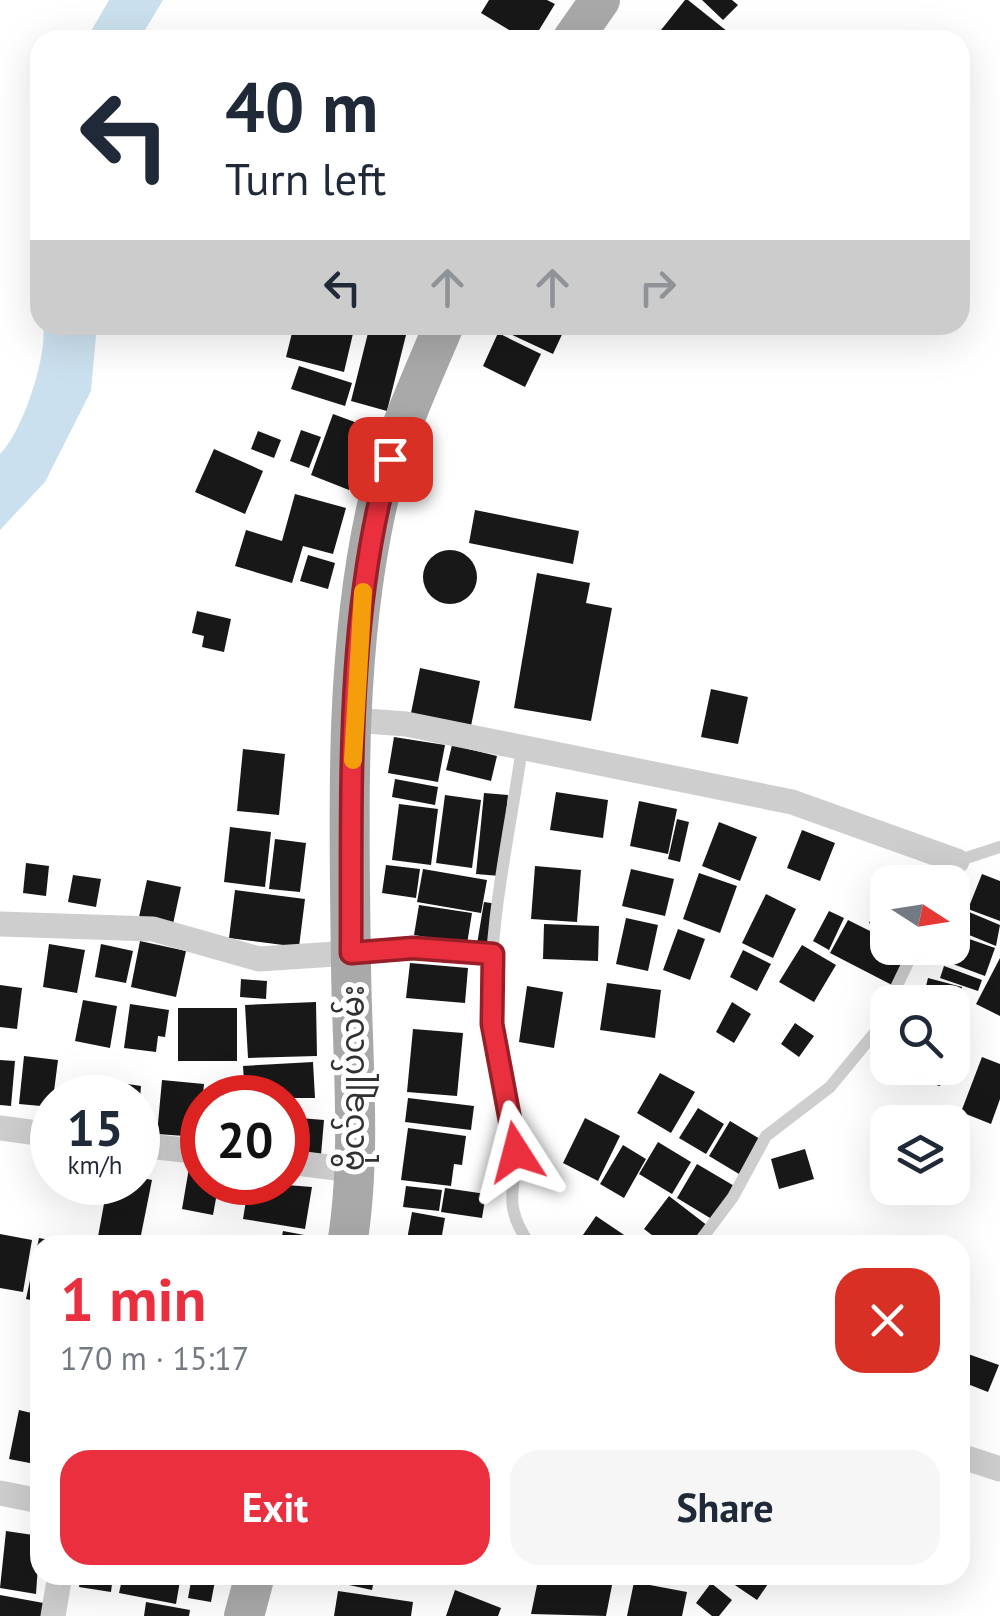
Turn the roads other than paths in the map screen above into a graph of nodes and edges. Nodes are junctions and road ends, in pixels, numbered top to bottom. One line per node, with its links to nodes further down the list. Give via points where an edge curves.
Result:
1 (593, 2): 2 (main road)
2 (578, 30)
3 (440, 335): 4 (main road, ဗိုလ်‌ချုပ်‌လမ်း, via 376,509)
4 (353, 720): 5 (street); 10 (main road, ဗိုလ်‌ချုပ်‌လမ်း)
5 (522, 748): 7 (street, via 792,802); 11 (lane)
6 (1000, 847): 8 (lane)
7 (936, 865)
8 (965, 865)
9 (0, 924): 10 (street, via 153,929 260,959)
10 (351, 953): 11 (lane, via 413,948); 16 (main road, ဗိုလ်‌ချုပ်‌လမ်း)
11 (493, 954): 18 (lane, via 492,1024 516,1152 510,1206)
12 (870, 1039): 19 (lane, via 830,1088 766,1136)
13 (0, 1128): 14 (street)
14 (30, 1132)
15 (310, 1165): 16 (street)
16 (353, 1170): 17 (main road, ဗိုလ်‌ချုပ်‌လမ်း)
17 (348, 1235)
18 (523, 1235)
19 (704, 1235)
20 (970, 1459): 21 (street)
21 (1000, 1469)
22 (0, 1494): 23 (street)
23 (30, 1498)
24 (58, 1585): 26 (street)
25 (252, 1585): 27 (main road)
26 (53, 1616)
27 (244, 1616)

